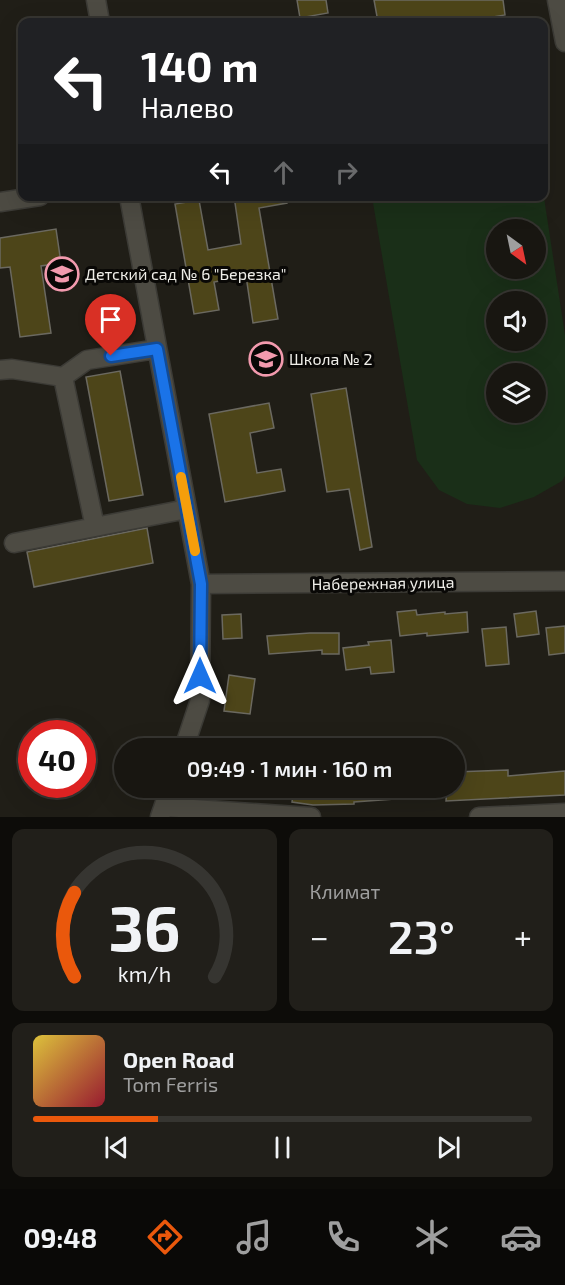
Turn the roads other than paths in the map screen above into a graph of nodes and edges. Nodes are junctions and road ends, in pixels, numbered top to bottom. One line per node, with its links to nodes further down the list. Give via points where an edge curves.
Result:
1 (96, 0): 3 (street)
2 (557, 0): 4 (street)
3 (98, 18)
4 (565, 42)
5 (18, 199): 7 (street)
6 (130, 201): 8 (street)
7 (0, 202)
8 (157, 349): 10 (street, via 87,360); 11 (street)
9 (0, 370): 10 (street)
10 (63, 377): 12 (street)
11 (187, 509): 12 (street); 15 (street)
12 (95, 527): 13 (street)
13 (14, 543)
14 (565, 581): 15 (street, Набережная улица)
15 (201, 584): 16 (street, via 200,700)
16 (187, 738)
17 (162, 812): 19 (street)
18 (565, 813): 20 (street)
19 (311, 817)
20 (479, 817)

